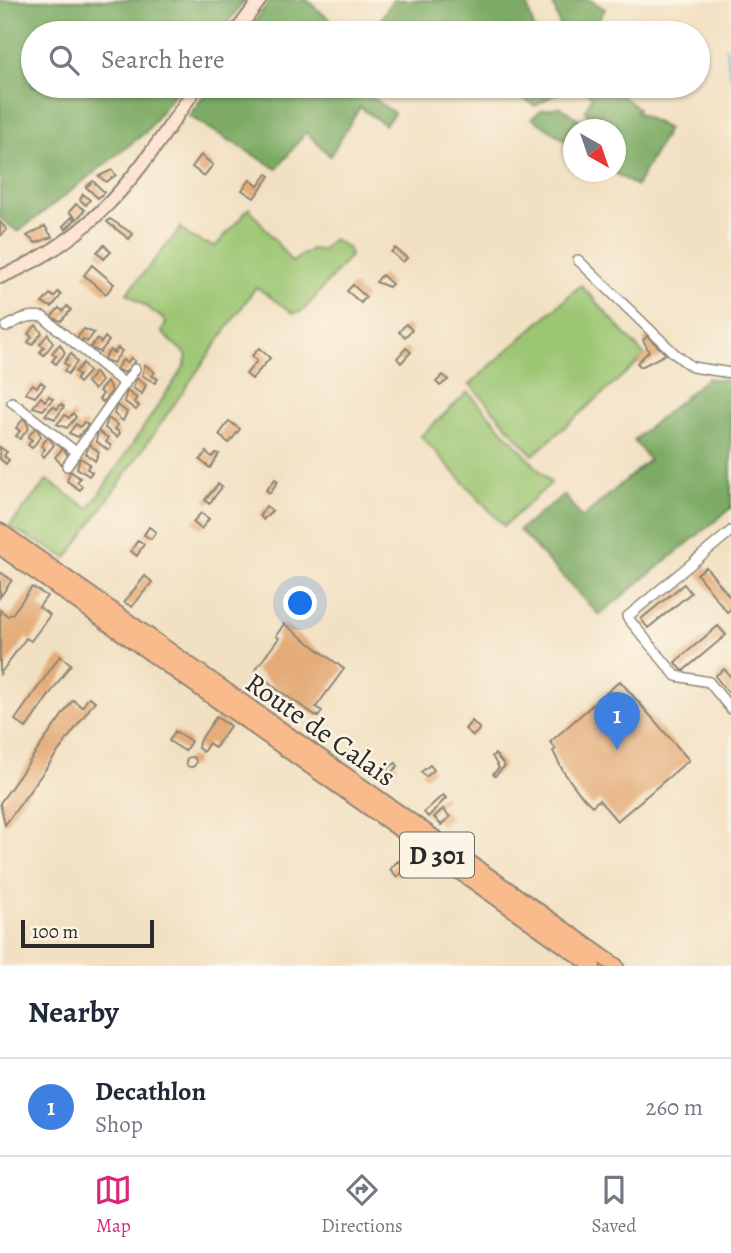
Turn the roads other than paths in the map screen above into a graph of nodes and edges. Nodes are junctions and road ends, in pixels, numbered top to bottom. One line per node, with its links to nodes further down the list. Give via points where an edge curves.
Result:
1 (260, 0): 2 (main road)
2 (244, 21)
3 (189, 98): 5 (main road, via 136,174 97,217 55,249)
4 (579, 260): 8 (street, via 692,367)
5 (0, 277)
6 (6, 327): 9 (street, via 33,315 43,317)
7 (135, 369): 9 (street)
8 (731, 373)
9 (125, 384): 11 (street)
10 (12, 402): 11 (street)
11 (76, 452): 12 (street)
12 (67, 466)
13 (0, 531): 20 (main road, Route de Calais / D 301)
14 (731, 531): 16 (street, via 628,617 676,676 709,682)
15 (0, 547): 17 (main road, Route de Calais / D 301)
16 (731, 709)
17 (526, 918): 18 (main road); 19 (main road, Route de Calais / D 301)
18 (583, 966)
19 (593, 966)
20 (615, 966)

